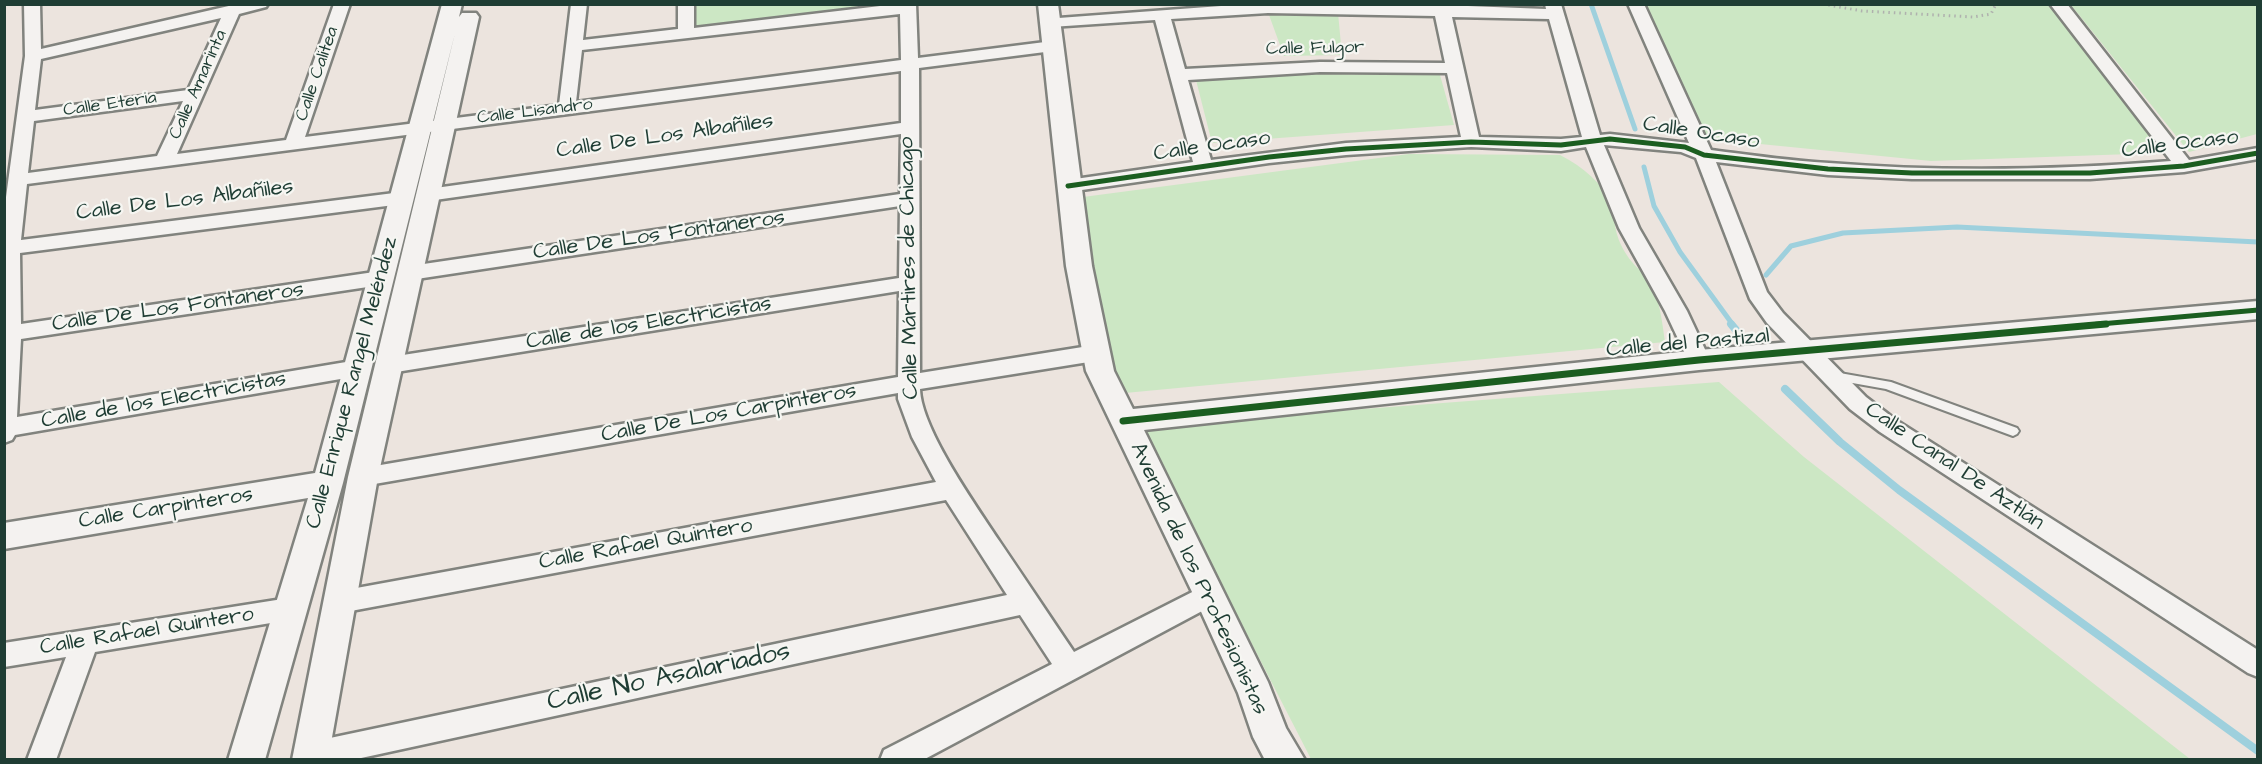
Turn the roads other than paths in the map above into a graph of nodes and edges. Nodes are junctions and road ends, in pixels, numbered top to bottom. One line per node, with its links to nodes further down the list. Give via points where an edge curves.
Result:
1 (33, 4): 18 (street)
2 (260, 4): 12 (street)
3 (342, 4): 29 (street, Calle Calitea)
4 (452, 4): 25 (street, Calle Enrique Rangel Meléndez)
5 (471, 4): 25 (street, Calle Enrique Rangel Meléndez)
6 (579, 4): 17 (street)
7 (686, 4): 16 (street)
8 (1636, 4): 31 (street, Calle Canal De Aztlán)
9 (2058, 4): 34 (street)
10 (908, 6): 16 (street); 19 (street, Calle Mártires de Chicago)
11 (1555, 9): 13 (street, Calle Lisandro); 28 (street)
12 (233, 10): 18 (street); 22 (street, Calle Amarinta)
13 (1442, 10): 14 (street, Calle Lisandro, via 1268,8); 20 (street)
14 (1161, 14): 15 (street, Calle Lisandro); 21 (street)
15 (1051, 24): 19 (street, Calle Lisandro); 36 (street, Avenida de los Profesionistas)
16 (686, 33): 17 (street)
17 (576, 46): 23 (street)
18 (33, 56): 24 (street)
19 (910, 64): 23 (street, Calle Lisandro); 26 (street, Calle Mártires de Chicago)
20 (1453, 68): 21 (street, Calle Fulgor, via 1320,67); 27 (street)
21 (1178, 75): 33 (street)
22 (194, 94): 24 (street, Calle Eteria); 32 (street, Calle Amarinta)
23 (567, 108): 25 (street, Calle Lisandro)
24 (25, 117): 35 (street)
25 (432, 126): 29 (street, Calle Lisandro); 37 (street, Calle Enrique Rangel Meléndez)
26 (909, 127): 37 (street, Calle De Los Albañiles); 38 (street, Calle Mártires de Chicago)
27 (1470, 142): 28 (street, Calle Ocaso); 33 (street, Calle Ocaso, via 1346,149)
28 (1593, 142): 31 (street, Calle Ocaso, via 1616,149 1688,157); 47 (street, via 1629,228 1676,310)
29 (294, 143): 32 (street, Calle Lisandro)
30 (2258, 153): 34 (street, Calle Ocaso)
31 (1704, 155): 34 (street, Calle Ocaso, via 1828,169 1912,173 2090,173); 45 (street, Calle Canal De Aztlán, via 1757,294 1774,318)
32 (165, 160): 35 (street, Calle Lisandro)
33 (1203, 165): 36 (street, Calle Ocaso)
34 (2184, 166)
35 (17, 180): 39 (street)
36 (1068, 186): 46 (street, Avenida de los Profesionistas)
37 (415, 196): 39 (street, Calle De Los Albañiles); 40 (street, Calle Enrique Rangel Meléndez); 41 (street, Calle Enrique Rangel Meléndez)
38 (908, 200): 40 (street, Calle De Los Fontaneros); 42 (street, Calle Mártires de Chicago)
39 (10, 248): 44 (street)
40 (410, 273): 48 (street, Calle Enrique Rangel Meléndez)
41 (381, 278): 44 (street, Calle De Los Fontaneros); 49 (street, Calle Enrique Rangel Meléndez)
42 (908, 283): 48 (street, Calle de los Electricistas); 51 (street, Calle Mártires de Chicago)
43 (2258, 310): 45 (street, Calle del Pastizal)
44 (10, 333): 53 (street)
45 (1807, 351): 47 (street, Calle del Pastizal); 50 (street, Calle Canal De Aztlán)
46 (1095, 353): 51 (street, Calle De Los Carpinteros); 52 (street, Avenida de los Profesionistas)
47 (1699, 360): 52 (street, Calle del Pastizal)
48 (390, 365): 56 (street, Calle Enrique Rangel Meléndez)
49 (358, 368): 53 (street, Calle de los Electricistas); 57 (street, Calle Enrique Rangel Meléndez)
50 (1834, 376): 54 (lane, via 1887,386); 66 (street, Calle Canal De Aztlán, via 1858,403 1888,426)
51 (908, 382): 56 (street, Calle De Los Carpinteros); 58 (street, Calle Mártires de Chicago, via 914,417)
52 (1123, 422): 60 (street, Avenida de los Profesionistas)
53 (5, 428): 55 (street)
54 (2013, 431)
55 (4, 434)
56 (363, 477): 61 (street, Calle Enrique Rangel Meléndez)
57 (328, 483): 59 (street, Calle Carpinteros); 63 (street, Calle Enrique Rangel Meléndez)
58 (952, 489): 61 (street, Calle Rafael Quintero); 62 (street, Calle Mártires de Chicago)
59 (4, 536)
60 (1210, 594): 67 (street); 68 (street, Avenida de los Profesionistas, via 1256,693)
61 (339, 602): 69 (street, Calle Enrique Rangel Meléndez)
62 (1027, 602): 67 (street, Calle Mártires de Chicago); 69 (street, Calle No Asalariados)
63 (289, 609): 64 (street, Calle Rafael Quintero); 71 (street, Calle Enrique Rangel Meléndez)
64 (86, 641): 65 (street, Calle Rafael Quintero); 70 (street)
65 (4, 655)
66 (2258, 665)
67 (1069, 667): 72 (street)
68 (1275, 752)
69 (310, 757)
70 (41, 759)
71 (246, 759)
72 (894, 759)

